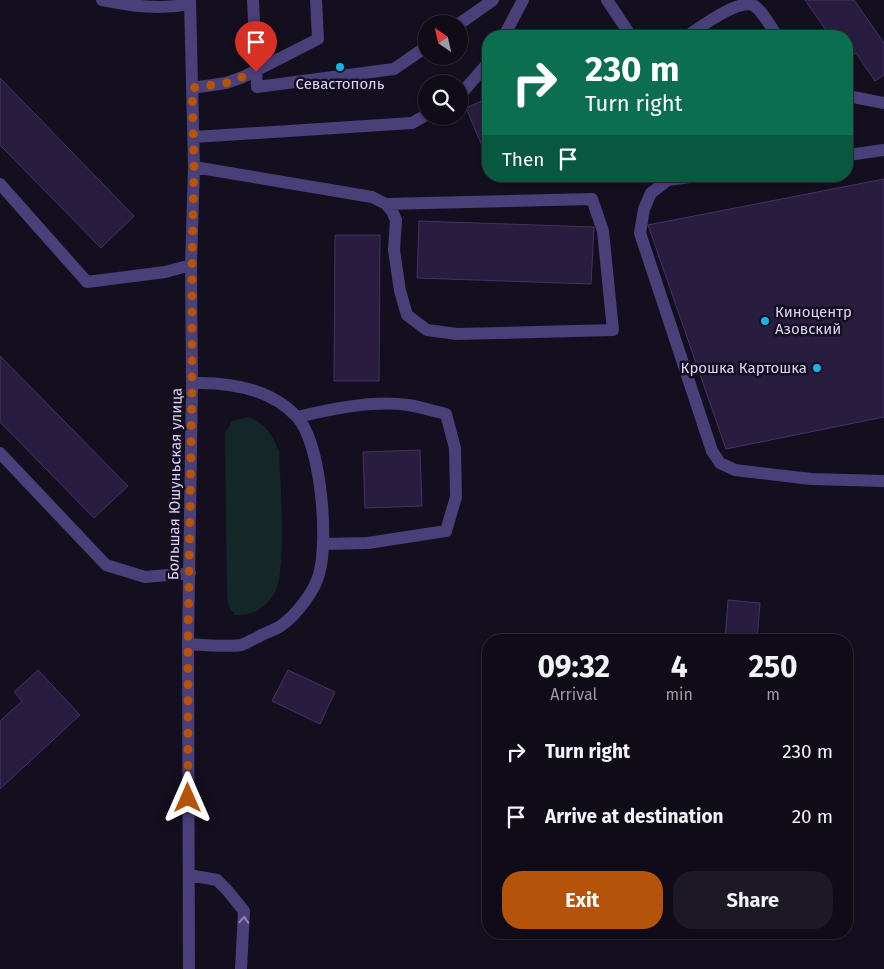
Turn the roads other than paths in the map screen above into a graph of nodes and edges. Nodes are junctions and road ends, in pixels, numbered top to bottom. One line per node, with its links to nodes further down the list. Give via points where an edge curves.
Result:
1 (102, 0): 7 (street, via 168,8)
2 (253, 0): 15 (street)
3 (316, 0): 15 (street, via 318,39)
4 (493, 0): 8 (street)
5 (523, 0): 9 (street)
6 (607, 0): 10 (street)
7 (190, 2): 19 (street, Большая Юшуньская улица)
8 (468, 18)
9 (507, 30)
10 (627, 30)
11 (696, 30): 12 (street, via 731,5 742,3 752,4)
12 (773, 30)
13 (418, 53): 18 (street, via 394,70)
14 (482, 70): 17 (street)
15 (256, 72): 16 (street); 18 (street)
16 (226, 83): 18 (street); 19 (street)
17 (468, 86)
18 (257, 87)
19 (192, 88): 23 (street, Большая Юшуньская улица)
20 (853, 97): 21 (street)
21 (884, 103)
22 (418, 120): 23 (street, via 412,123)
23 (194, 137): 26 (street, Большая Юшуньская улица)
24 (884, 150): 25 (street)
25 (853, 154)
26 (194, 167): 29 (street, via 372,197); 30 (street, Большая Юшуньская улица)
27 (665, 182): 34 (street, via 651,193 644,209 640,233 712,451 720,463 735,470 811,479)
28 (0, 184): 30 (street, via 87,282 165,272)
29 (386, 204): 29 (street, via 396,220 394,250 407,315 427,330 457,334 613,330 603,230 592,199)
30 (192, 265): 31 (street, Большая Юшуньская улица)
31 (192, 383): 32 (street, via 218,382 244,387 278,401); 36 (street, Большая Юшуньская улица)
32 (298, 418): 35 (street, via 311,444 320,477); 35 (street, via 367,405 407,405 446,414 455,448 456,497 446,531 368,543)
33 (0, 453): 36 (street, via 106,564 145,577)
34 (884, 482)
35 (323, 544): 37 (street, via 319,574 306,600 281,625 241,645)
36 (190, 572): 37 (street, Большая Юшуньская улица)
37 (188, 644): 38 (street, Большая Юшуньская улица)
38 (188, 875): 39 (street, Большая Юшуньская улица); 40 (street, one-way to 38, via 244,912 217,880)
39 (189, 969)
40 (241, 969)

